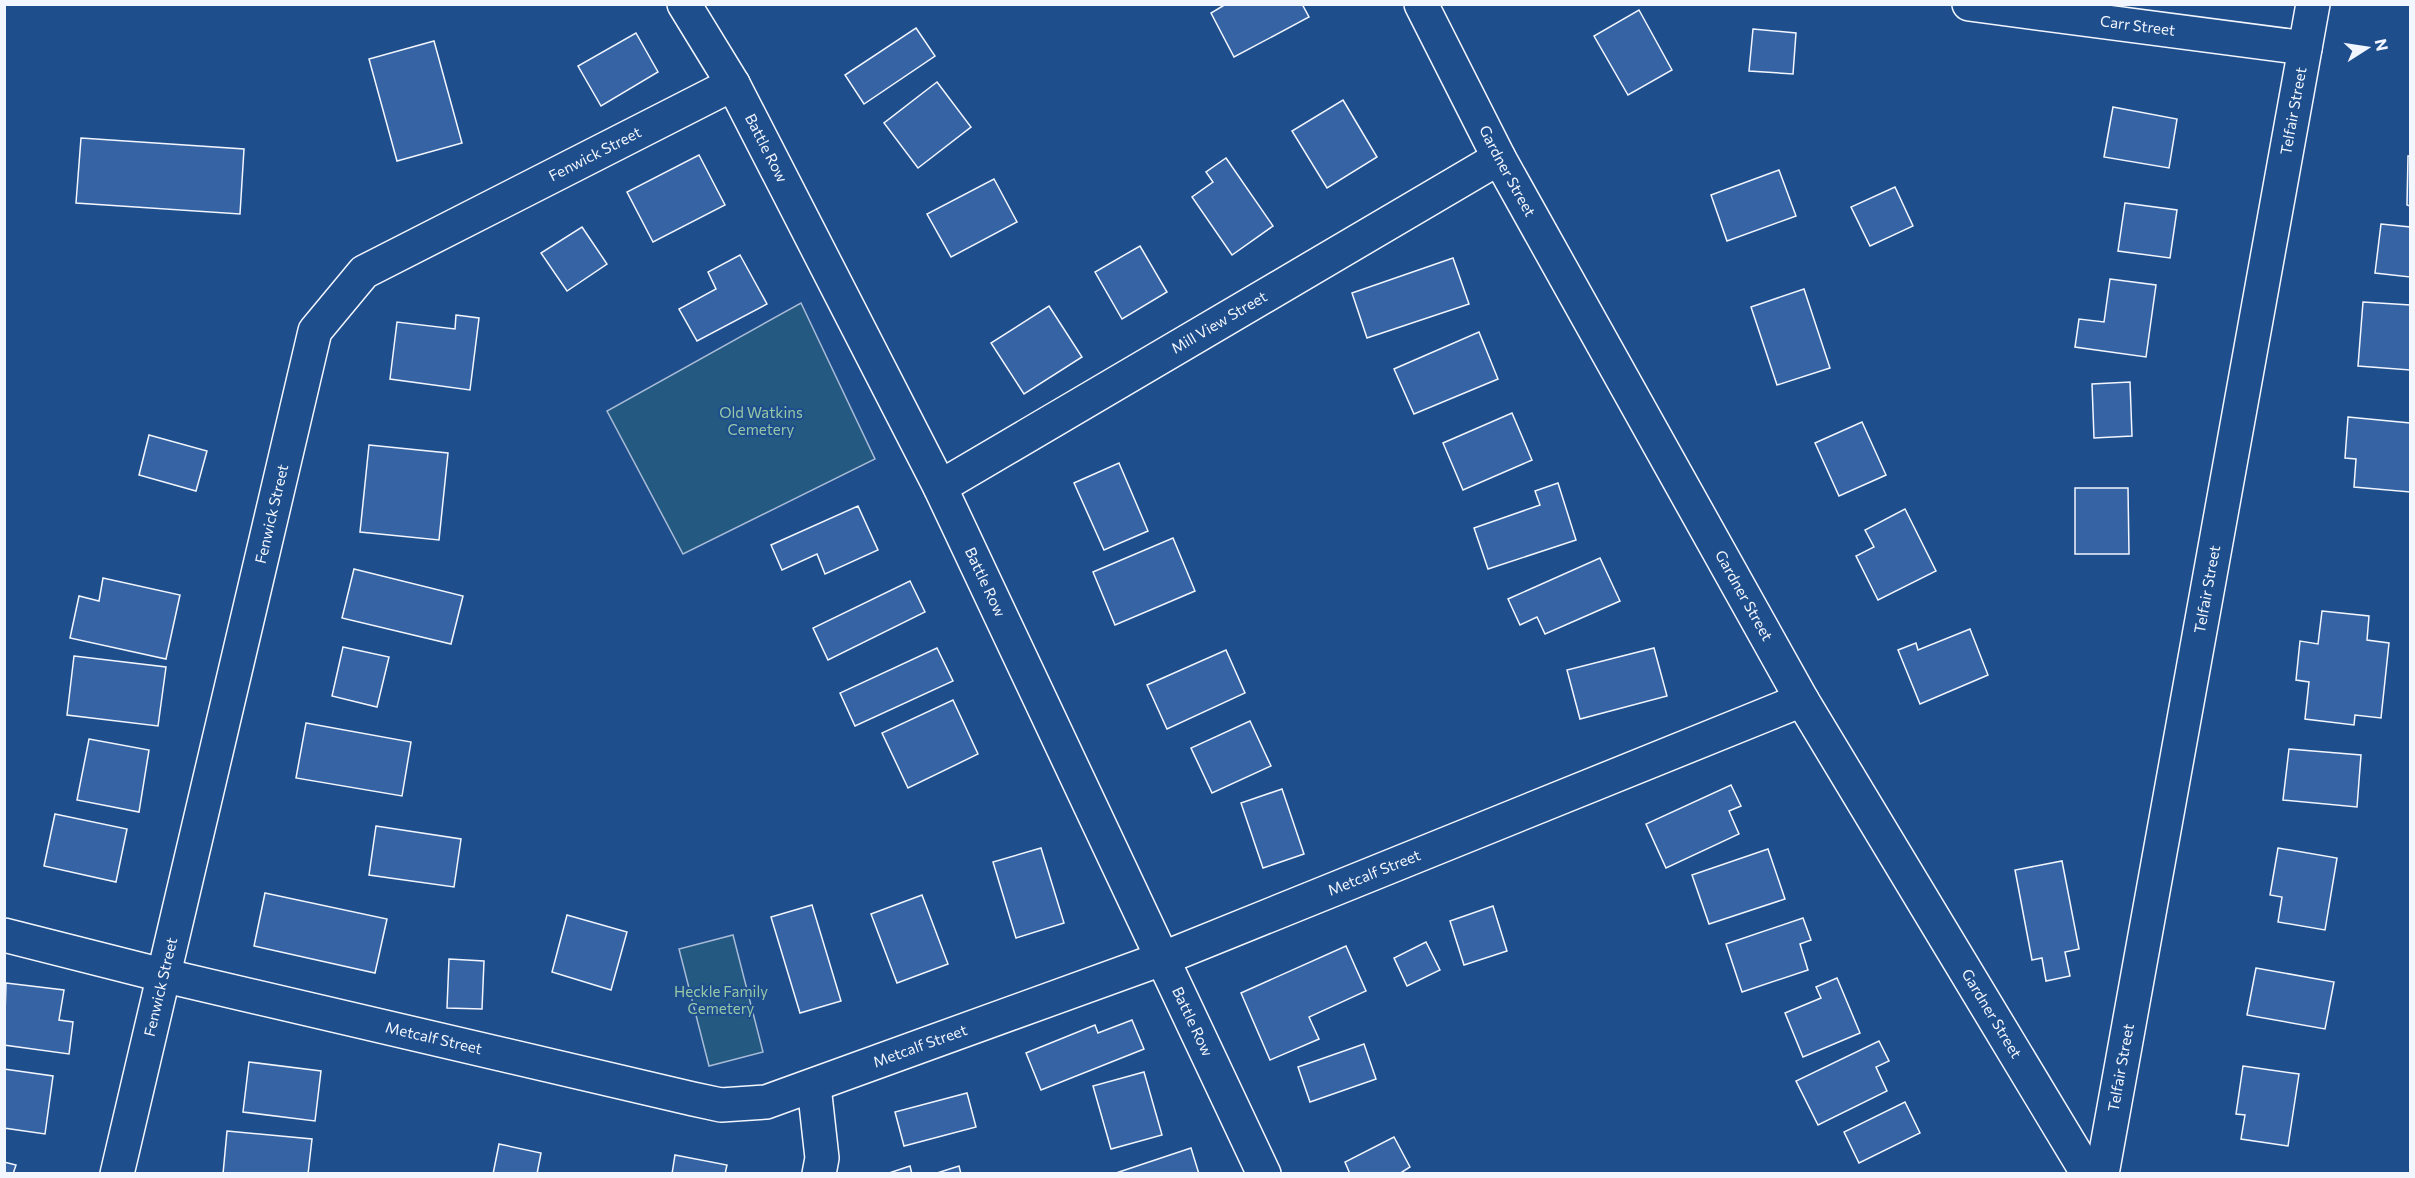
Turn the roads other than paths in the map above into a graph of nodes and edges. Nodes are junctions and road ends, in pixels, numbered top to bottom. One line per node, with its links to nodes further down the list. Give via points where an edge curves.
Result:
1 (684, 4): 6 (street, Battle Row)
2 (1421, 4): 7 (street, Gardner Street)
3 (1969, 4): 5 (street, Carr Street)
4 (2313, 4): 5 (street, Telfair Street)
5 (2305, 48): 18 (street, Telfair Street)
6 (733, 84): 8 (street, Battle Row); 12 (street, Fenwick Street, via 364,272 315,331)
7 (1499, 158): 8 (street, Mill View Street); 9 (street, Gardner Street)
8 (940, 487): 11 (street, Battle Row)
9 (1802, 700): 11 (street, Metcalf Street); 17 (street, Gardner Street)
10 (4, 935): 12 (street, Metcalf Street)
11 (1164, 958): 13 (street, Metcalf Street); 16 (street, Battle Row)
12 (162, 975): 13 (street, Metcalf Street, via 721,1106 766,1102); 14 (street, Fenwick Street)
13 (814, 1086): 15 (street, via 822,1158)
14 (117, 1173)
15 (819, 1173)
16 (1264, 1173)
17 (2088, 1173)
18 (2102, 1173)

